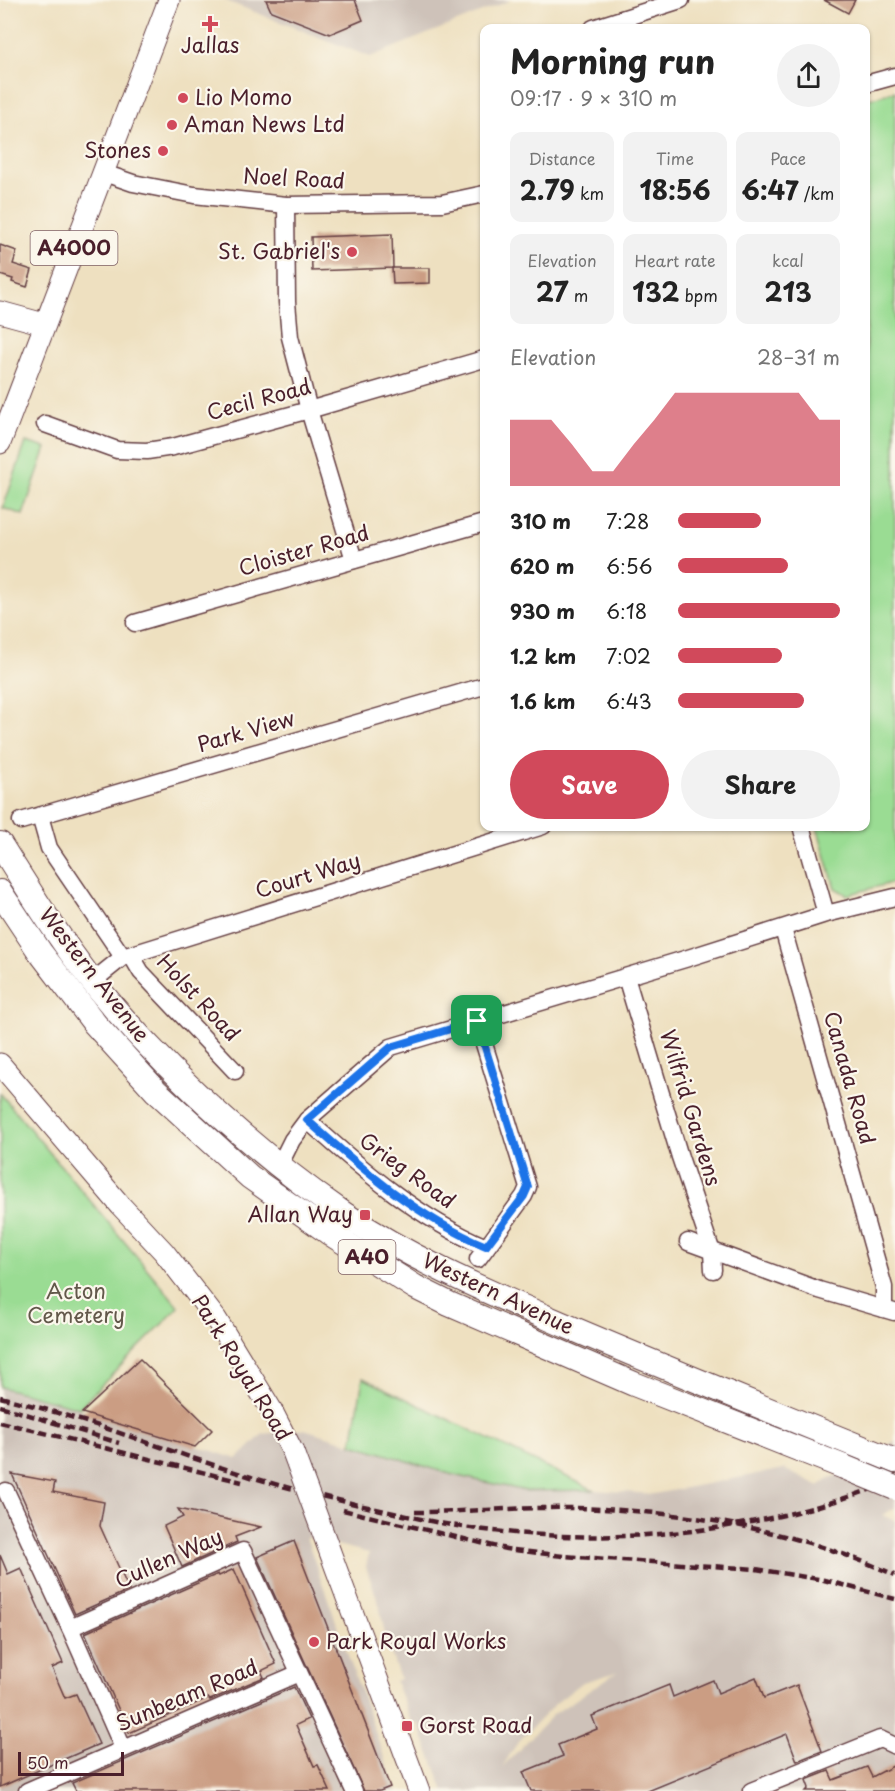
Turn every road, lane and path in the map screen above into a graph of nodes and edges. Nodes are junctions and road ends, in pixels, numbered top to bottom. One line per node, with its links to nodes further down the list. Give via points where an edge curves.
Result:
1 (169, 0): 6 (main road, A4000)
2 (681, 0): 3 (street)
3 (606, 24)
4 (895, 76): 5 (street)
5 (870, 83)
6 (104, 173): 8 (street, Noel Road, via 194,195); 10 (main road, A4000)
7 (480, 195): 8 (street, Noel Road, via 442,203)
8 (286, 206): 12 (street, via 286,302 290,337)
9 (0, 312): 10 (main road)
10 (44, 324): 14 (main road, A4000)
11 (480, 360): 12 (street, Cecil Road)
12 (309, 410): 13 (street, Cecil Road, via 147,451 117,450); 16 (street)
13 (45, 424)
14 (0, 443)
15 (480, 524): 16 (street, Cloister Road)
16 (354, 560): 17 (street, Cloister Road)
17 (135, 623)
18 (480, 687): 19 (street, Park View)
19 (40, 816): 20 (street, Park View); 28 (street, Holst Road, via 49,848)
20 (21, 821)
21 (526, 831): 28 (street, Court Way)
22 (802, 831): 26 (street)
23 (0, 844): 30 (highway, Western Avenue / A40)
24 (0, 892): 41 (highway, Western Avenue / A40, bridge, via 95,1024 156,1091 250,1177 328,1233 449,1304 634,1384)
25 (895, 897): 26 (street)
26 (826, 914): 27 (street)
27 (783, 929): 29 (street); 39 (street, Canada Road)
28 (127, 956): 30 (street, Court Way); 33 (street, Holst Road)
29 (626, 977): 31 (street); 37 (street, Wilfrid Gardens)
30 (93, 981): 35 (highway, Western Avenue / A40, via 148,1045)
31 (477, 1021): 34 (street, via 391,1047); 34 (street, Grieg Road, via 528,1187 482,1253 381,1184)
32 (0, 1064): 50 (main road, Park Royal Road, bridge, via 164,1252 216,1319 272,1409 293,1452)
33 (235, 1071)
34 (307, 1120): 35 (street)
35 (279, 1166): 40 (highway, Western Avenue / A40, via 345,1215 465,1282)
36 (688, 1242): 37 (street)
37 (712, 1252): 38 (street, Wilfrid Gardens); 39 (street)
38 (713, 1270)
39 (890, 1311)
40 (895, 1461)
41 (895, 1488)
42 (6, 1491): 43 (street)
43 (70, 1628): 44 (street, Cullen Way, via 243,1551); 46 (street)
44 (299, 1673): 46 (street, Sunbeam Road); 49 (street, Cullen Way)
45 (895, 1746): 51 (street, via 880,1739)
46 (123, 1748): 47 (street, Sunbeam Road)
47 (62, 1784): 48 (street, Sunbeam Road)
48 (27, 1791)
49 (354, 1791)
50 (419, 1791)
51 (750, 1791)

